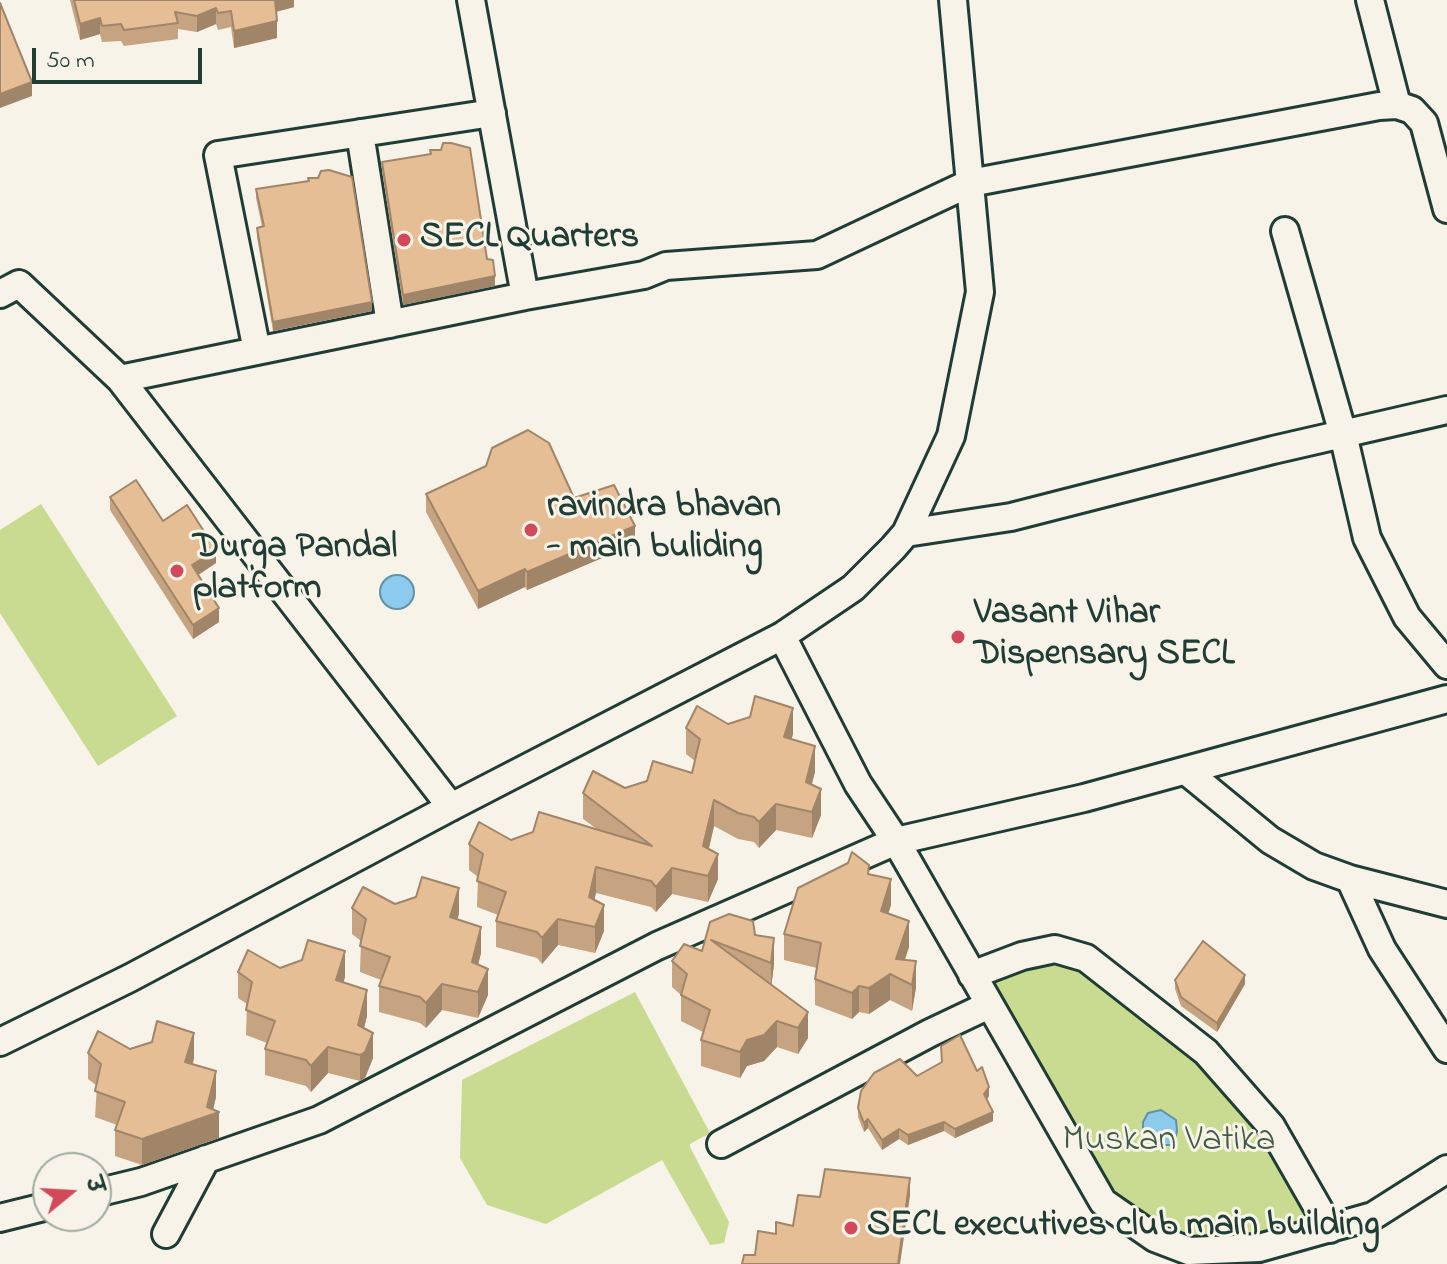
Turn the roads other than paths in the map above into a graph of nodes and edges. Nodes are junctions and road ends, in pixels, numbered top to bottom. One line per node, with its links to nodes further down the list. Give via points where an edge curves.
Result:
1 (471, 0): 5 (street)
2 (953, 0): 7 (street)
3 (1370, 0): 4 (street)
4 (1397, 105): 7 (street); 8 (street, via 1412,110 1424,123)
5 (492, 113): 6 (street); 11 (street)
6 (360, 133): 12 (street); 13 (street, via 218,155)
7 (970, 183): 11 (street, via 817,255 666,266 644,275); 17 (street, via 980,292 951,436)
8 (1447, 209)
9 (1285, 231): 16 (street)
10 (0, 294): 14 (street, via 19,284)
11 (525, 296): 12 (street)
12 (390, 324): 13 (street)
13 (257, 351): 14 (street)
14 (120, 379): 22 (street)
15 (1447, 410): 16 (street)
16 (1343, 434): 17 (street, via 1011,517); 19 (street, via 1367,538 1407,617)
17 (906, 533): 18 (street, via 853,588)
18 (782, 636): 22 (street); 23 (street, via 858,784)
19 (1447, 665)
20 (1447, 699): 21 (street)
21 (1186, 771): 23 (street); 24 (street, via 1270,840 1314,866)
22 (451, 807): 28 (street)
23 (896, 841): 26 (street); 31 (street, via 657,946 319,1120)
24 (1350, 879): 25 (street); 29 (street, via 1382,949)
25 (1447, 904)
26 (972, 975): 27 (street); 36 (street, via 1055,949 1086,958 1206,1052 1271,1126)
27 (989, 1005): 30 (street); 36 (street, via 1103,1202 1126,1219 1189,1251 1259,1248)
28 (0, 1042)
29 (1447, 1049)
30 (721, 1144)
31 (206, 1159): 33 (street); 37 (street)
32 (1447, 1169): 36 (street, via 1373,1216)
33 (112, 1189)
34 (32, 1210): 35 (street)
35 (0, 1218)
36 (1330, 1229)
37 (166, 1234)

